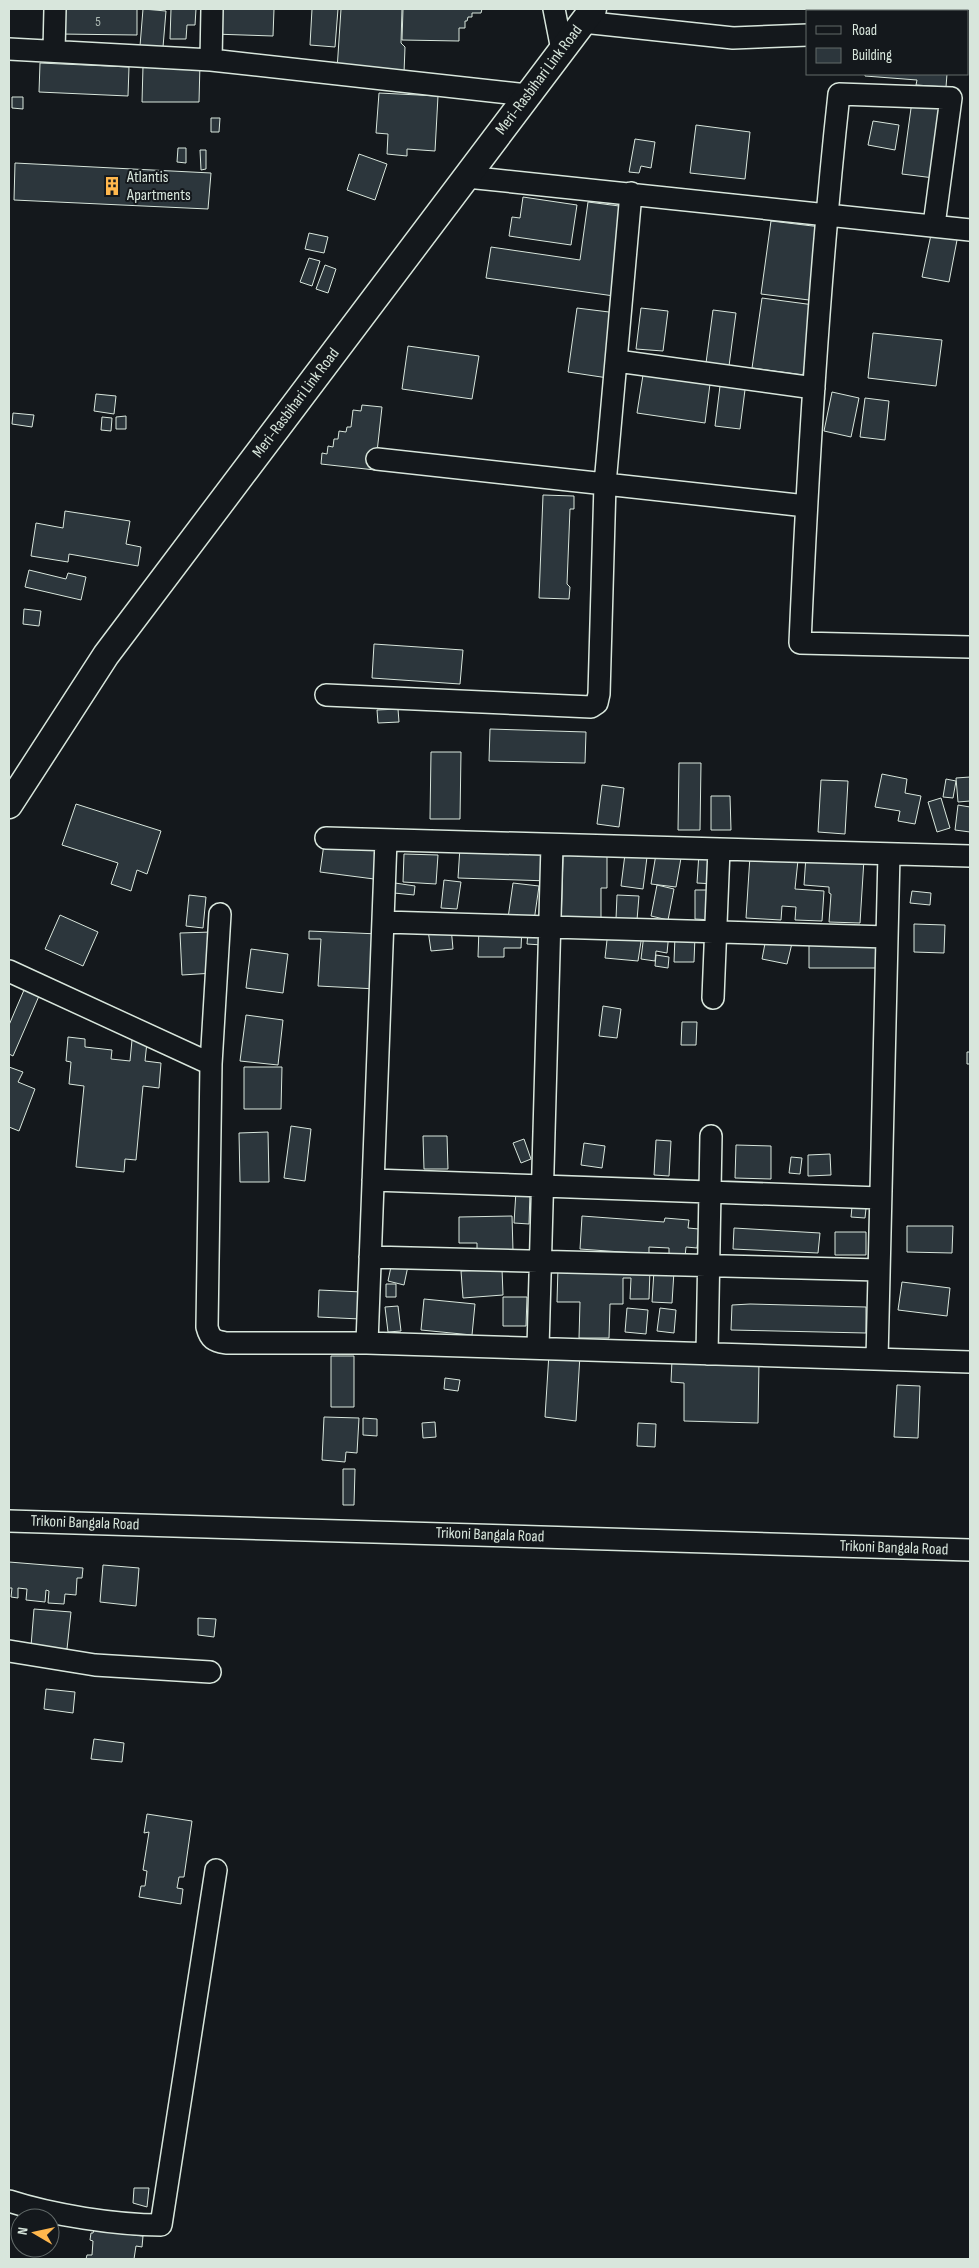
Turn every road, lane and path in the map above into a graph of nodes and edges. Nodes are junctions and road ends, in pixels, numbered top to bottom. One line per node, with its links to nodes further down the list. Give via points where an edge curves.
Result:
1 (55, 9): 8 (street)
2 (212, 9): 9 (street)
3 (554, 9): 7 (street)
4 (588, 16): 5 (street, via 733,38); 7 (main road, Meri-Rasbihari Link Road)
5 (806, 35)
6 (9, 49): 8 (street)
7 (562, 50): 10 (main road, Meri-Rasbihari Link Road)
8 (54, 52): 9 (street)
9 (211, 60): 10 (street)
10 (527, 95): 11 (main road, Meri-Rasbihari Link Road)
11 (467, 176): 12 (street); 23 (main road, Meri-Rasbihari Link Road, via 106,655)
12 (631, 193): 13 (street); 16 (street)
13 (826, 214): 14 (street); 14 (street, via 839,94 951,98); 17 (street)
14 (934, 225): 15 (street)
15 (970, 230)
16 (617, 361): 17 (street); 19 (street)
17 (814, 388): 20 (street)
18 (377, 459): 19 (street)
19 (605, 484): 20 (street); 22 (street, via 597,703 591,707)
20 (806, 506): 21 (street, via 800,643)
21 (970, 647)
22 (326, 695)
23 (9, 806)
24 (326, 838): 25 (street)
25 (386, 840): 26 (street); 31 (street)
26 (552, 845): 27 (street); 32 (street)
27 (718, 849): 28 (street); 33 (street)
28 (888, 854): 29 (street); 34 (street)
29 (970, 856)
30 (220, 914): 37 (street)
31 (384, 922): 32 (street); 39 (street)
32 (550, 927): 33 (street); 40 (street)
33 (716, 932): 34 (street); 36 (street)
34 (886, 937): 42 (street)
35 (9, 971): 37 (street)
36 (713, 998)
37 (211, 1064): 47 (street, via 209,1336 226,1343)
38 (710, 1136): 41 (street)
39 (373, 1180): 40 (street); 43 (street)
40 (542, 1186): 41 (street); 44 (street)
41 (710, 1192): 42 (street); 45 (street)
42 (880, 1198): 46 (street)
43 (370, 1257): 44 (street); 47 (street)
44 (540, 1262): 45 (street); 48 (street)
45 (708, 1266): 46 (street); 49 (street)
46 (878, 1270): 50 (street)
47 (367, 1343): 48 (street)
48 (538, 1348): 49 (street)
49 (707, 1354): 50 (street)
50 (877, 1359): 51 (street)
51 (970, 1362)
52 (9, 1521): 53 (street, Trikoni Bangala Road)
53 (970, 1550)
54 (9, 1651): 55 (street, via 95,1665)
55 (210, 1672)
56 (216, 1870): 57 (street, via 161,2225 132,2225 26,2207)
57 (9, 2201)

